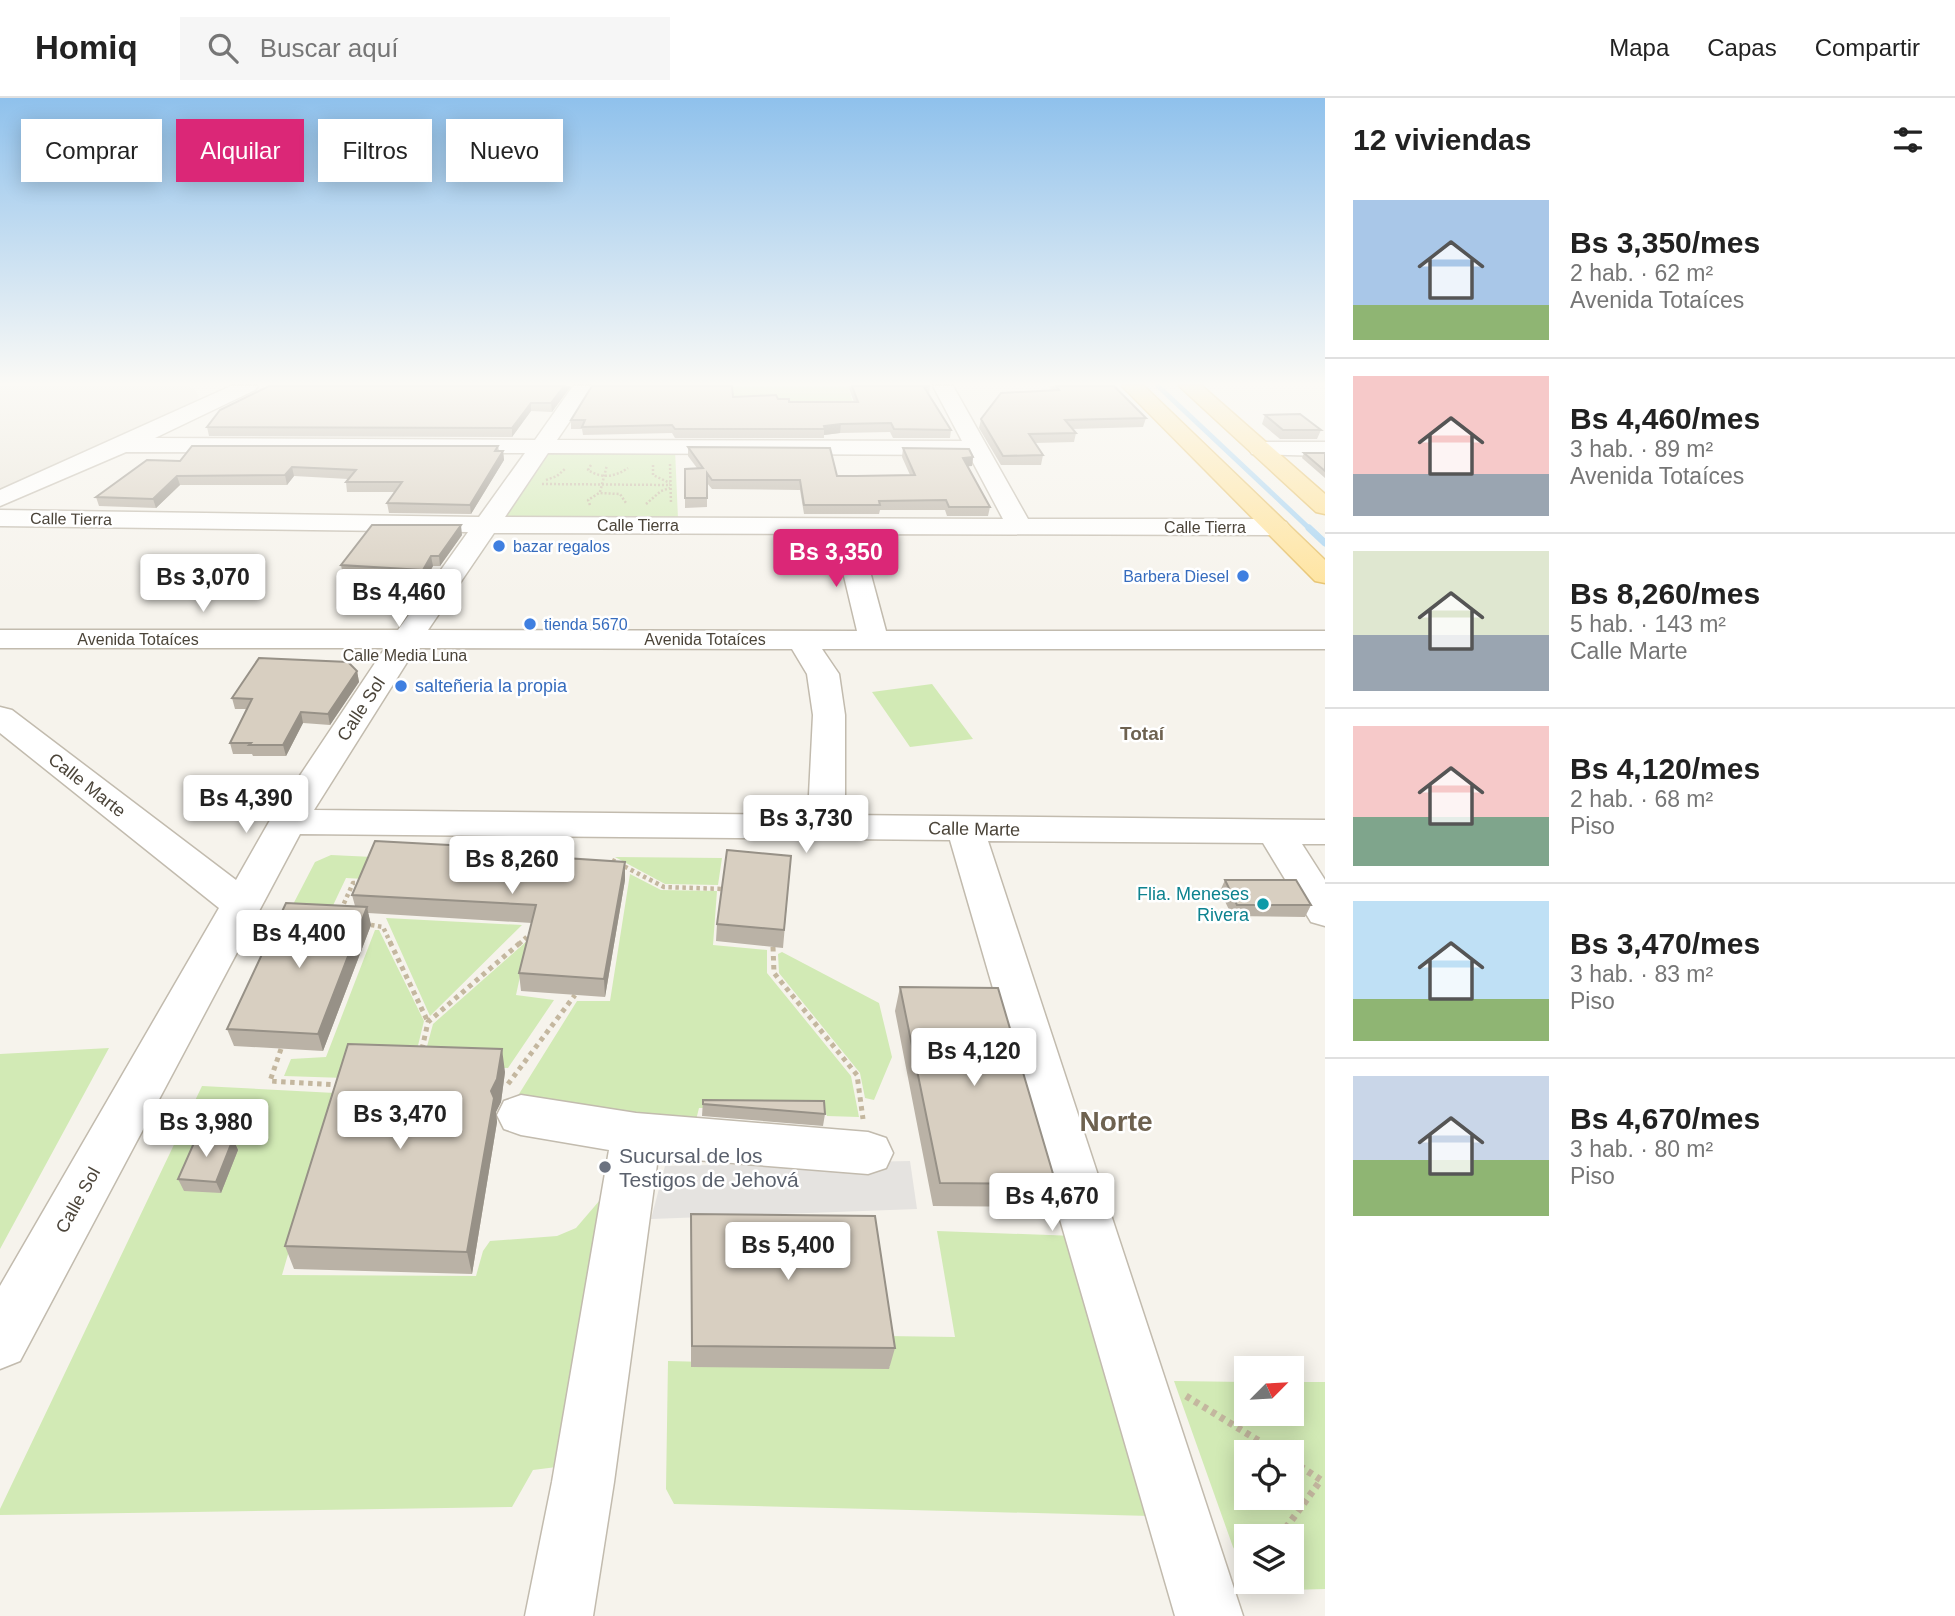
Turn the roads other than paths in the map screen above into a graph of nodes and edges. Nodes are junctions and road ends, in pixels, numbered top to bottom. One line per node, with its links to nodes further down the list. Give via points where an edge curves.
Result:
1 (96, 457): 9 (street)
2 (375, 457): 8 (street)
3 (552, 457): 8 (street, Calle Sol)
4 (754, 457): 8 (street)
5 (982, 457): 14 (street)
6 (1205, 457): 15 (main road)
7 (1268, 457): 10 (main road)
8 (548, 465): 12 (street, Calle Sol)
9 (0, 499)
10 (1325, 507)
11 (0, 518): 12 (street, Calle Tierra)
12 (486, 525): 13 (street, Calle Tierra); 20 (street, Calle Sol)
13 (845, 526): 14 (street, Calle Tierra); 17 (street)
14 (1020, 527): 15 (street, Calle Tierra)
15 (1277, 527): 16 (main road)
16 (1325, 575)
17 (874, 640): 18 (street); 19 (street)
18 (1325, 640)
19 (806, 647): 20 (street, Calle Media Luna); 24 (street, via 823,674 829,715)
20 (401, 648): 21 (street, Calle Media Luna); 23 (street, Calle Sol)
21 (2, 652)
22 (0, 717): 28 (street, Calle Marte)
23 (288, 822): 24 (street, Calle Marte); 28 (street, Calle Sol)
24 (826, 826): 25 (street, Calle Marte)
25 (965, 829): 27 (street, Calle Marte); 35 (street)
26 (1325, 832): 27 (street, Calle Marte)
27 (1276, 833): 29 (street)
28 (241, 904): 33 (street, Calle Sol)
29 (1325, 912)
30 (512, 1104): 31 (street)
31 (636, 1134): 32 (street); 34 (street)
32 (868, 1153)
33 (0, 1341)
34 (559, 1616)
35 (1209, 1616)

